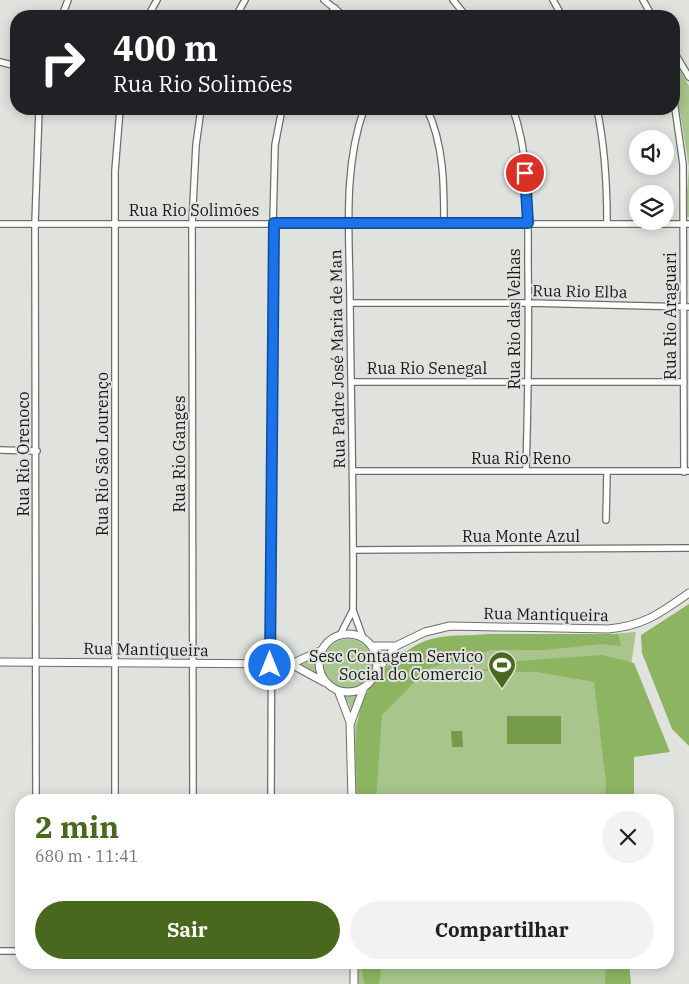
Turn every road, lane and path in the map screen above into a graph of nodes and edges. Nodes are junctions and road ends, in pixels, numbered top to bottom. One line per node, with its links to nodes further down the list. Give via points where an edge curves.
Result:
1 (324, 0): 3 (street)
2 (453, 0): 5 (street)
3 (335, 8): 4 (street)
4 (337, 10)
5 (461, 10)
6 (680, 62): 7 (street)
7 (689, 77)
8 (39, 115): 22 (street, Rua Rio Orenoco)
9 (120, 115): 23 (street, Rua Rio São Lourenço)
10 (200, 115): 24 (street, Rua Rio Ganges)
11 (281, 115): 18 (street, via 275,145)
12 (362, 115): 19 (street, Rua Padre José Maria de Man, via 352,157)
13 (430, 115): 25 (street, via 442,159)
14 (515, 115): 20 (street, Rua Rio das Velhas, via 524,157)
15 (598, 115): 17 (street, via 606,175)
16 (676, 115): 26 (street, Rua Rio Araguari)
17 (606, 222): 20 (street, Rua Rio Solimões); 26 (street, Rua Rio Solimões)
18 (274, 223): 19 (street, Rua Rio Solimões); 24 (street, Rua Rio Solimões); 54 (street)
19 (349, 223): 25 (street, Rua Rio Solimões); 27 (street, Rua Padre José Maria de Man)
20 (528, 223): 25 (street, Rua Rio Solimões); 28 (street, Rua Rio das Velhas)
21 (0, 224): 22 (street, Rua Rio Solimões)
22 (35, 224): 23 (street, Rua Rio Solimões); 34 (street, Rua Rio Orenoco)
23 (115, 224): 24 (street, Rua Rio Solimões); 50 (street, Rua Rio São Lourenço)
24 (192, 224): 52 (street, Rua Rio Ganges)
25 (444, 224)
26 (686, 224): 29 (street, Rua Rio Araguari)
27 (350, 303): 28 (street, Rua Rio Elba); 31 (street, Rua Padre José Maria de Man)
28 (529, 303): 29 (street, Rua Rio Elba); 30 (street, Rua Rio das Velhas)
29 (687, 307): 32 (street, Rua Rio Araguari)
30 (529, 381): 31 (street, Rua Rio Senegal); 32 (street, Rua Rio Senegal); 36 (street, Rua Rio das Velhas)
31 (351, 382): 35 (street, Rua Padre José Maria de Man)
32 (684, 382): 38 (street, Rua Rio Araguari)
33 (0, 450): 34 (street)
34 (37, 451): 51 (street, Rua Rio Orenoco)
35 (352, 471): 36 (street, Rua Rio Reno); 41 (street, Rua Padre José Maria de Man)
36 (526, 472): 37 (street, Rua Rio Reno)
37 (606, 472): 38 (street, Rua Rio Reno); 39 (street)
38 (687, 472)
39 (606, 520)
40 (689, 548): 41 (street, Rua Monte Azul)
41 (353, 550): 43 (street, Rua Padre José Maria de Man)
42 (689, 593): 47 (street, Rua Mantiqueira, via 632,627 450,626 425,632)
43 (353, 610): 44 (street, Rua Padre José Maria de Man); 45 (street, Rua Padre José Maria de Man)
44 (340, 635): 45 (street, via 350,633); 48 (street)
45 (363, 638): 46 (street)
46 (372, 646): 47 (street, Rua Mantiqueira); 55 (street, via 378,660)
47 (396, 646): 55 (street, Rua Mantiqueira)
48 (322, 650): 53 (street, Rua Mantiqueira); 56 (street, via 320,670)
49 (0, 662): 51 (street, Rua Mantiqueira)
50 (114, 662): 51 (street, Rua Mantiqueira); 52 (street, Rua Mantiqueira); 61 (street, Rua Rio São Lourenço)
51 (36, 663): 60 (street, Rua Rio Orenoco)
52 (193, 664): 54 (street, Rua Mantiqueira); 62 (street, Rua Rio Ganges)
53 (291, 664): 54 (street, Rua Mantiqueira); 56 (street)
54 (270, 665): 63 (street)
55 (377, 671): 57 (street)
56 (326, 683): 58 (street)
57 (364, 688): 58 (street); 59 (street)
58 (339, 693): 59 (street)
59 (350, 722): 64 (street)
60 (36, 794)
61 (115, 794)
62 (194, 794)
63 (272, 794)
64 (352, 794)
65 (0, 951): 66 (street)
66 (15, 951)
67 (354, 969): 68 (street)
68 (354, 984)

